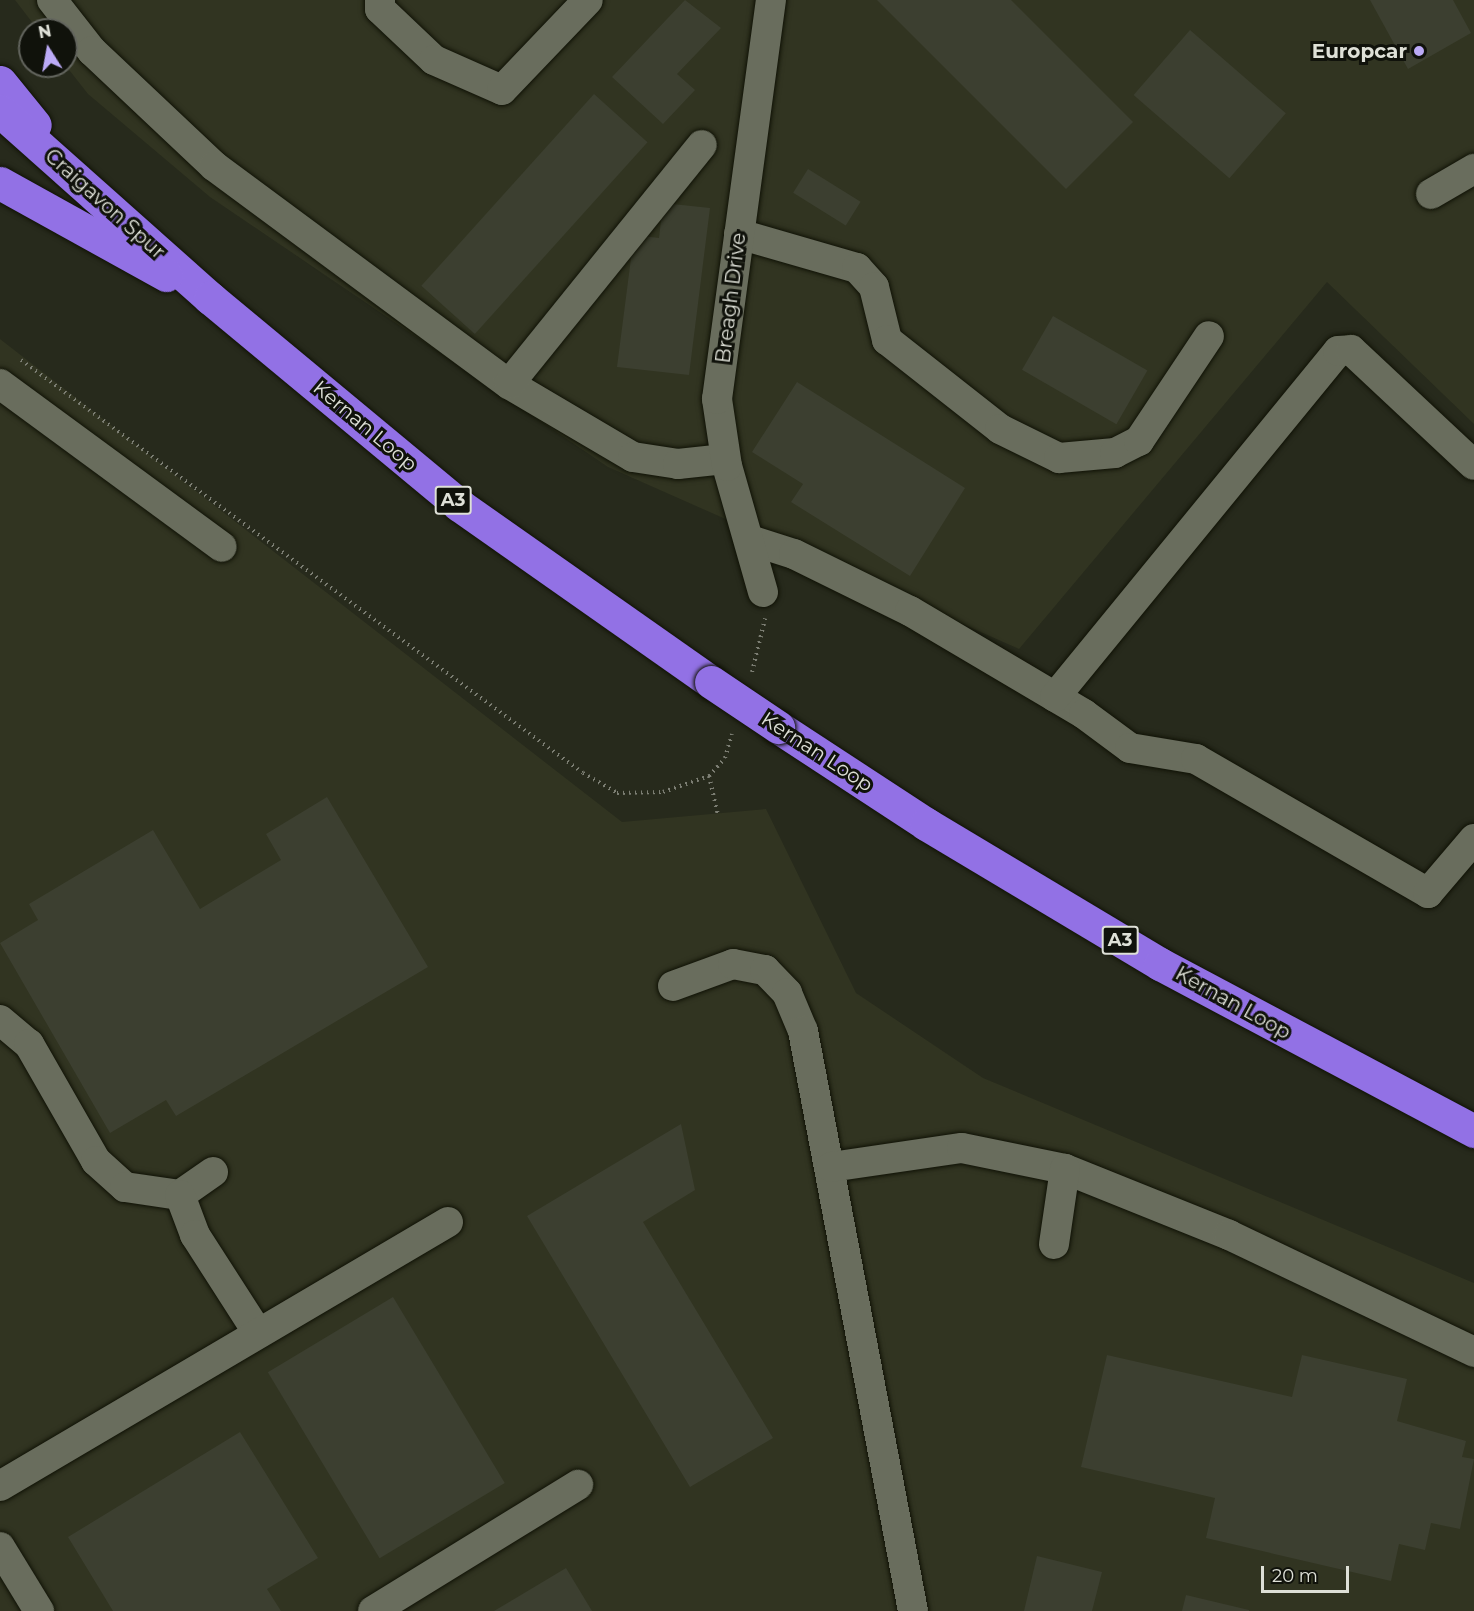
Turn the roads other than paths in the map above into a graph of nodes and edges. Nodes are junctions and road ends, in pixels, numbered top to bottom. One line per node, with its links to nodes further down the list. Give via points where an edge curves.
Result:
1 (52, 0): 16 (street, via 92,51 214,166)
2 (380, 0): 3 (street, via 380,9 434,60 502,90)
3 (588, 0)
4 (771, 0): 12 (street, Breagh Drive)
5 (0, 81): 10 (highway)
6 (0, 111): 10 (highway, Craigavon Spur / A3)
7 (702, 145): 16 (street)
8 (1474, 169): 11 (street)
9 (0, 183): 13 (highway)
10 (83, 185): 13 (highway, Craigavon Spur / A3)
11 (1431, 194)
12 (739, 234): 14 (street, via 856,268 873,287 887,340 1000,429 1059,458 1115,453 1139,441); 17 (street, Breagh Drive, via 717,399)
13 (210, 298): 26 (highway, Kernan Loop / A3, bridge, via 459,504 778,727 926,824 1160,964)
14 (1209, 336)
15 (0, 384): 20 (street)
16 (509, 384): 17 (street, via 633,457 678,464)
17 (725, 459): 19 (street, Breagh Drive)
18 (1474, 465): 22 (street, via 1351,350 1338,351)
19 (750, 540): 21 (street, Breagh Drive); 22 (street, via 794,554 910,611)
20 (222, 546)
21 (763, 592)
22 (1055, 697): 23 (street, via 1130,748 1196,759 1428,893)
23 (1474, 839)
24 (673, 986): 27 (street, via 733,964 765,970 787,993 803,1030)
25 (0, 1020): 30 (street, via 29,1044 96,1161 125,1187)
26 (1474, 1131)
27 (831, 1167): 28 (street, via 962,1148); 40 (street)
28 (1065, 1169): 32 (street); 34 (street, via 1219,1230)
29 (213, 1172): 30 (street)
30 (180, 1195): 33 (street, via 195,1234)
31 (448, 1222): 33 (street)
32 (1054, 1244)
33 (258, 1334): 36 (street)
34 (1474, 1353)
35 (578, 1485): 38 (street)
36 (0, 1486)
37 (0, 1546): 39 (street)
38 (388, 1607)
39 (39, 1611)
40 (913, 1611)

